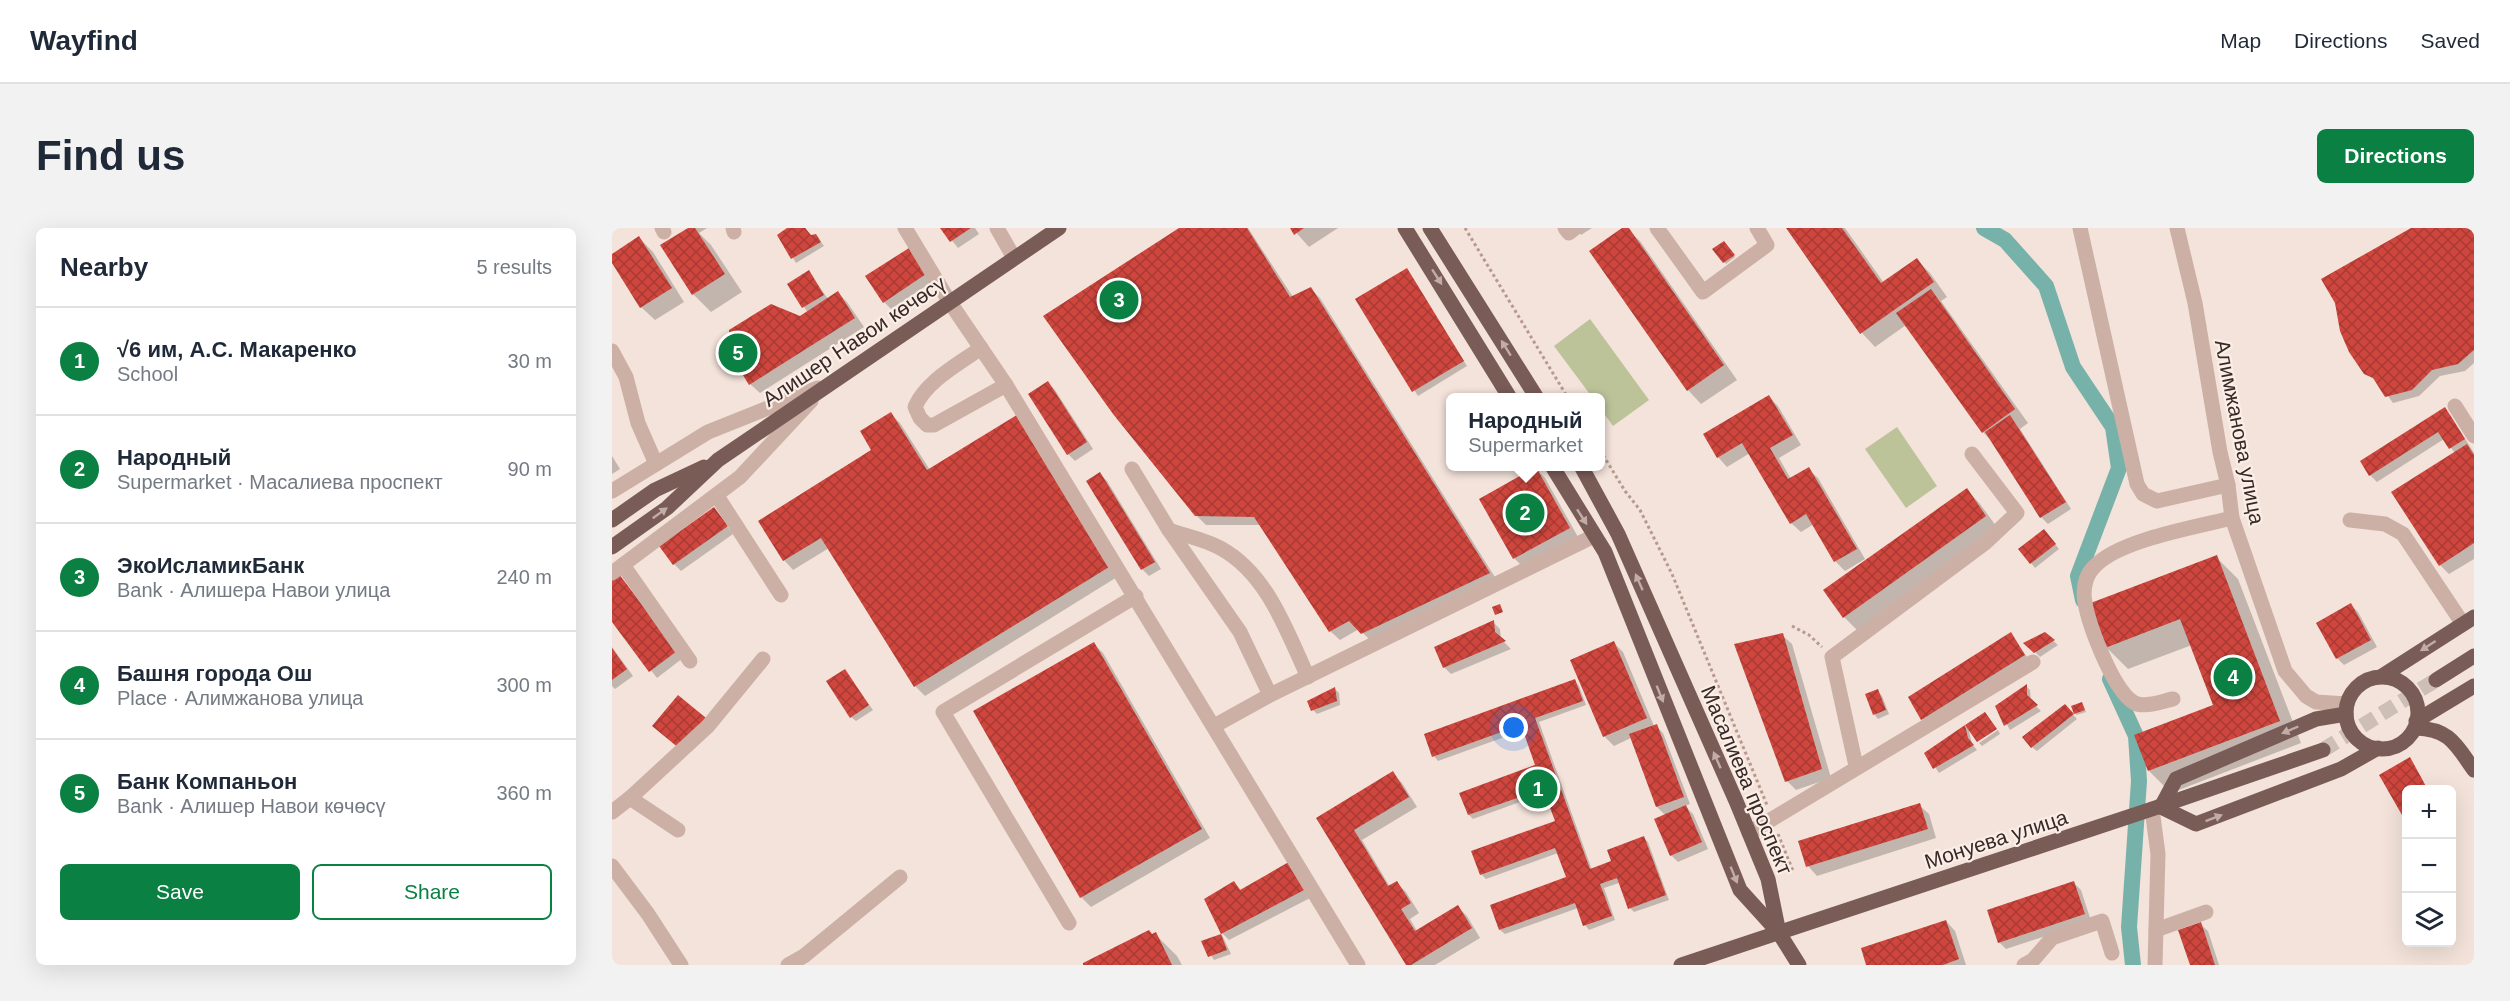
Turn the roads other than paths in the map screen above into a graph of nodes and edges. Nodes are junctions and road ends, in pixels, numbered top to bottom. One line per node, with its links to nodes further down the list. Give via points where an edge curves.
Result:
1 (905, 228): 13 (street)
2 (997, 228): 12 (street)
3 (1059, 228): 12 (main road, Алишер Навои көчөсү)
4 (1405, 228): 18 (main road, one-way to 18)
5 (1430, 228): 19 (main road, one-way to 5)
6 (1565, 228): 7 (street, via 1569,233)
7 (1575, 228)
8 (1657, 228): 9 (street, via 1703,292 1767,245)
9 (1757, 228)
10 (2080, 228): 28 (street, via 2137,484 2143,494 2157,501)
11 (2176, 228): 28 (street, Алимжанова улица, via 2195,303)
12 (1014, 258): 13 (main road, Алишер Навои көчөсү)
13 (949, 301): 14 (street); 16 (main road, Алишер Навои көчөсү)
14 (981, 348): 17 (street); 17 (street, via 918,399 915,407 920,418 927,425 934,425)
15 (612, 351): 24 (street, via 626,377 638,423)
16 (826, 385): 23 (main road, Алишер Навои көчөсү); 24 (street, via 708,432); 30 (street, via 740,477)
17 (1006, 385): 39 (street)
18 (1507, 393)
19 (1534, 393)
20 (2455, 406): 21 (street)
21 (2474, 436)
22 (1972, 454): 56 (street, via 2017,513 1985,543 1832,657)
23 (718, 460): 32 (main road, Алишер Навои көчөсү, via 655,490); 36 (main road, Алишер Навои көчөсү, one-way to 23, via 667,508)
24 (656, 464): 29 (street)
25 (1132, 469): 34 (street)
26 (1555, 471): 35 (main road, one-way to 35)
27 (1584, 471): 62 (main road, Масалиева проспект, one-way to 27, via 1617,534)
28 (2228, 484): 31 (street, Алимжанова улица)
29 (612, 491)
30 (717, 496): 37 (street); 38 (street)
31 (2232, 518): 50 (street, via 2118,550 2097,563 2086,579 2084,595 2093,630 2115,678 2133,702); 51 (street, Алимжанова улица, via 2285,672 2306,696)
32 (612, 520)
33 (2350, 520): 40 (street, via 2385,524 2403,534)
34 (1170, 530): 46 (street, via 1221,548 1250,570 1273,604); 49 (street, via 1240,632)
35 (1594, 536): 46 (street); 68 (main road, one-way to 68, via 1605,552 1740,890)
36 (612, 547)
37 (617, 569): 43 (street)
38 (780, 595)
39 (1136, 596): 53 (street); 66 (street, via 943,712)
40 (2468, 621): 45 (main road, one-way to 45)
41 (2474, 656): 47 (main road)
42 (763, 659): 58 (street, via 708,726)
43 (690, 661)
44 (2033, 662): 56 (street)
45 (2382, 676): 51 (main road, via 2357,687); 52 (main road, via 2411,692 2417,711)
46 (1308, 677): 49 (street)
47 (2436, 680)
48 (2474, 686): 52 (main road)
49 (1270, 695): 53 (street)
50 (2173, 699)
51 (2346, 709): 54 (main road, via 2348,724 2359,741); 59 (main road, one-way to 59, via 2176,779)
52 (2416, 725): 54 (main road, via 2411,736 2398,744); 57 (main road, via 2443,733)
53 (1214, 726): 72 (street)
54 (2378, 748): 59 (main road, one-way to 54, via 2196,824 2341,769)
55 (2323, 750): 59 (main road, Монуева улица)
56 (1856, 766): 62 (street)
57 (2474, 770)
58 (630, 798): 60 (street); 61 (street)
59 (2152, 809): 67 (street, via 2158,854); 68 (main road, Монуева улица)
60 (612, 812)
61 (678, 830)
62 (1749, 833): 68 (main road, Масалиева проспект, via 1768,879)
63 (612, 866): 70 (street)
64 (900, 877): 71 (street)
65 (2206, 912): 67 (street)
66 (1069, 923)
67 (2156, 930): 76 (street)
68 (1779, 933): 73 (main road, Монуева улица); 74 (main road)
69 (2112, 953): 75 (street, via 2102,921 2052,938)
70 (681, 965)
71 (788, 965)
72 (1358, 965)
73 (1681, 965)
74 (1799, 965)
75 (2024, 965)
76 (2155, 965)

